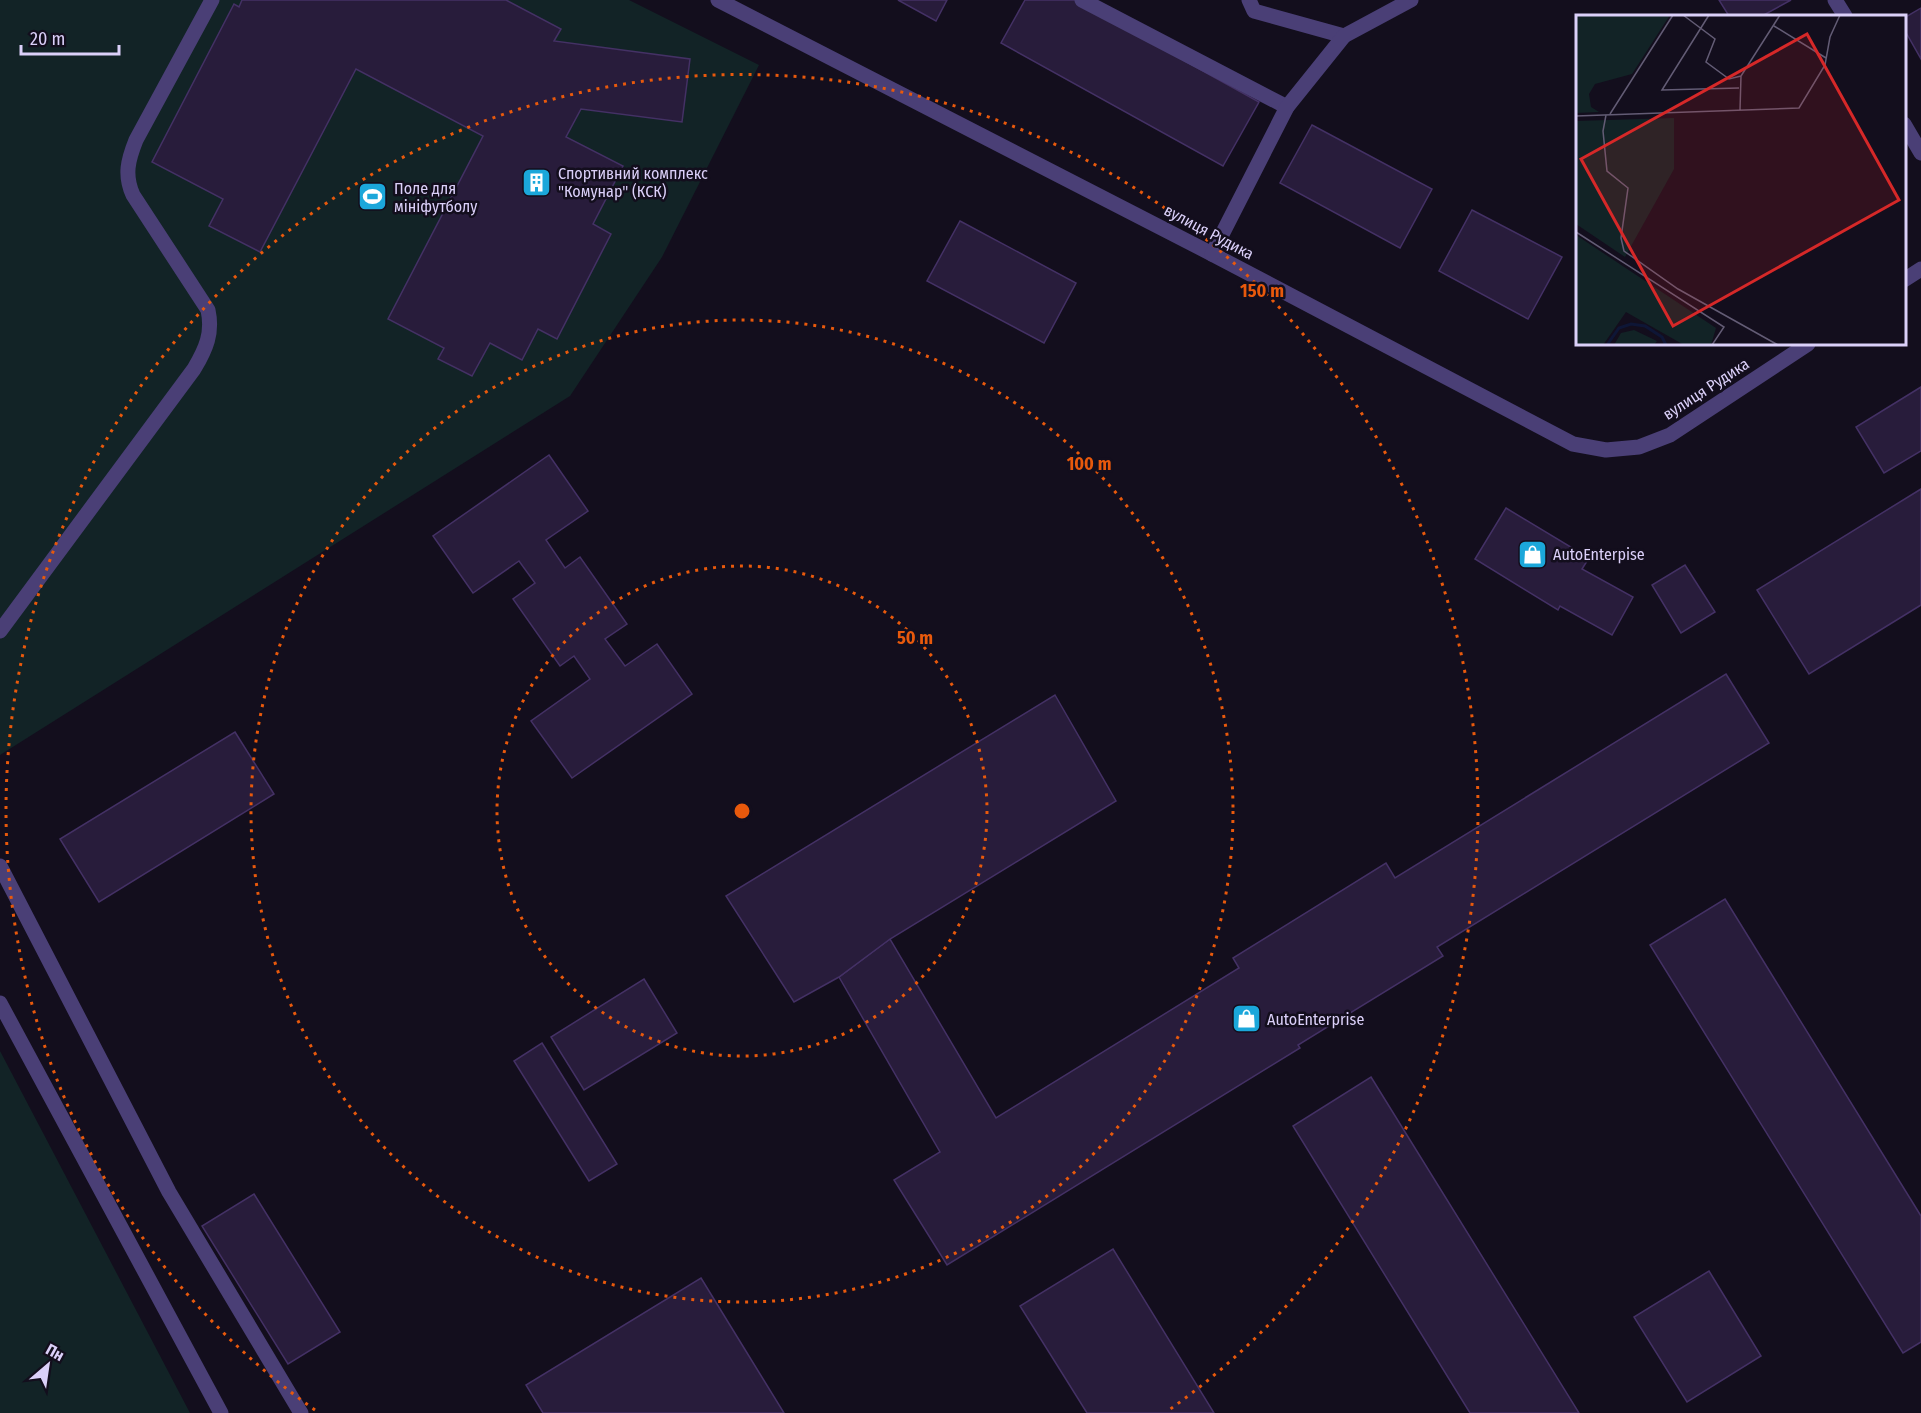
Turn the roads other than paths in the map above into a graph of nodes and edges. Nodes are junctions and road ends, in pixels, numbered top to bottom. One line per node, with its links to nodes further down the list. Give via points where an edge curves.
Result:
1 (212, 0): 16 (street, via 136,140 126,176 134,195 208,310 209,339 194,369)
2 (718, 0): 12 (street, вулиця Рудика)
3 (1082, 0): 9 (street)
4 (1249, 0): 8 (street, via 1254,11)
5 (1411, 0): 8 (street)
6 (1835, 0): 7 (street)
7 (1844, 15)
8 (1344, 36): 9 (street)
9 (1287, 107): 12 (street)
10 (1906, 126): 11 (street)
11 (1921, 153)
12 (1212, 254): 15 (street, вулиця Рудика, via 1542,430 1573,444 1605,450 1639,447 1670,435)
13 (1921, 269): 14 (street)
14 (1906, 279)
15 (1806, 345)
16 (0, 631)
17 (0, 866): 20 (street, via 169,1192)
18 (0, 1003): 19 (street)
19 (221, 1413)
20 (301, 1413)

